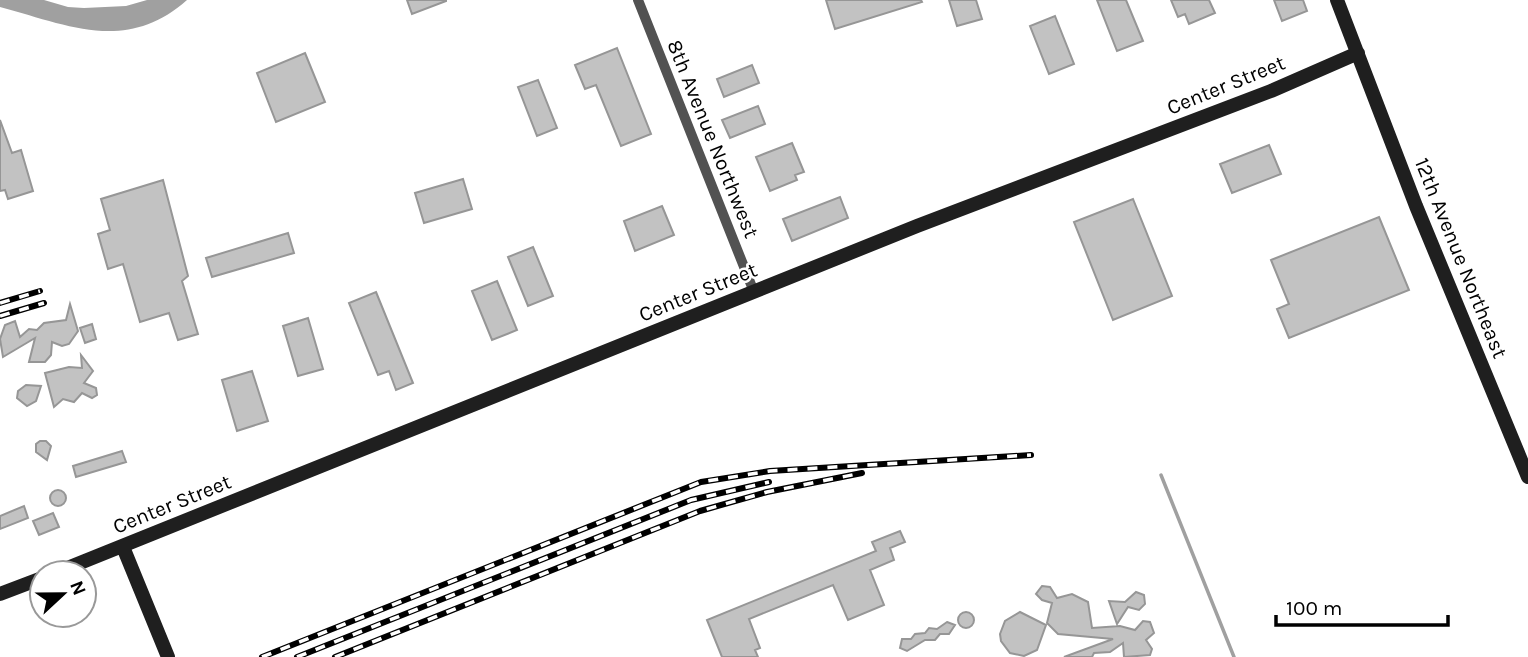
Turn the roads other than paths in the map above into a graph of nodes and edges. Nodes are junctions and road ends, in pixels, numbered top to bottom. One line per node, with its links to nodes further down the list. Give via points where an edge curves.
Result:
1 (638, 0): 4 (street, 8th Avenue Northwest)
2 (1337, 0): 3 (main road, 12th Avenue Northeast)
3 (1358, 53): 4 (main road, Center Street); 5 (main road, 12th Avenue Northeast)
4 (754, 292): 6 (main road, Center Street)
5 (1528, 477)
6 (123, 547): 7 (main road, Center Street); 10 (main road)
7 (92, 559)
8 (28, 583): 9 (main road)
9 (0, 594)
10 (168, 657)

